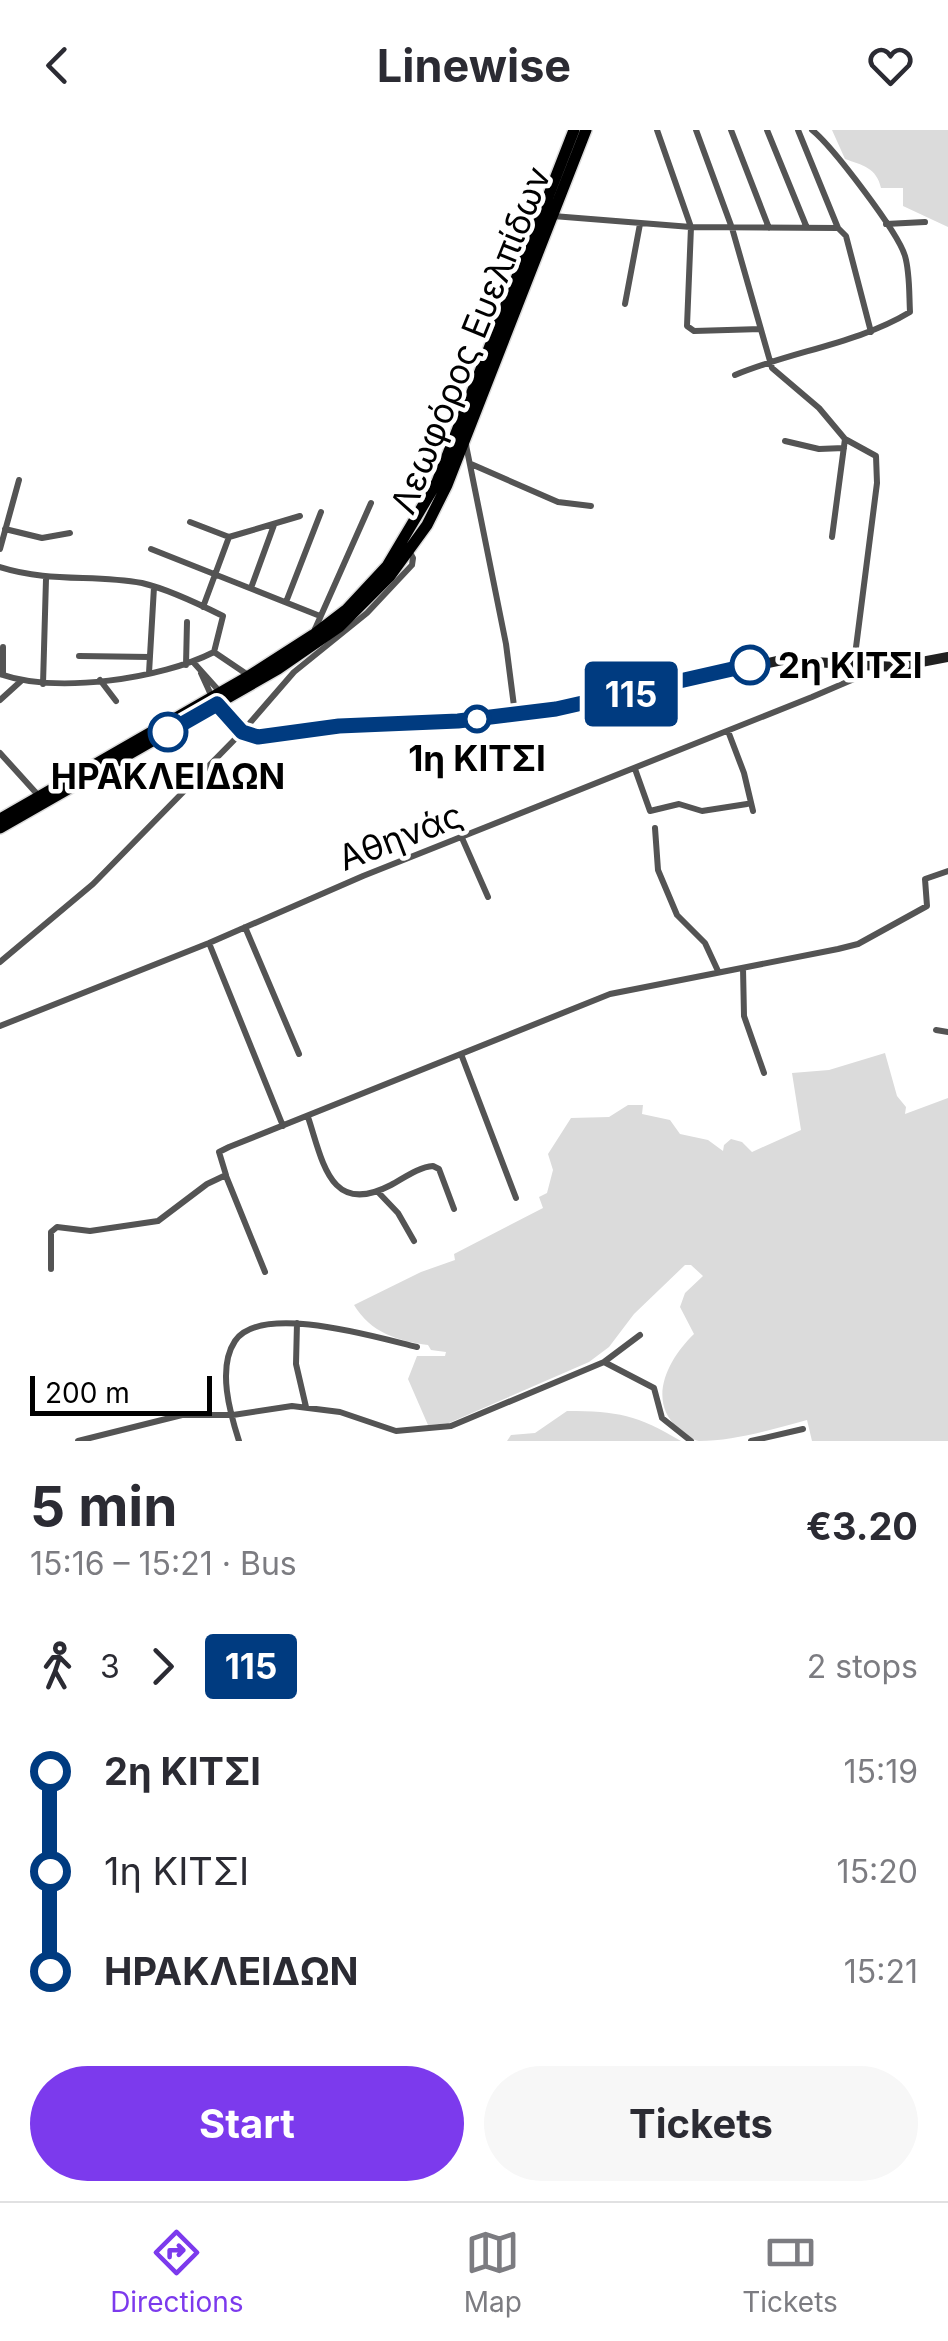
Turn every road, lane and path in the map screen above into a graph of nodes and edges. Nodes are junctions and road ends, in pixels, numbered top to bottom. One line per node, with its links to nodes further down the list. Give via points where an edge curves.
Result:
1 (574, 130): 50 (main road, Λεωφόρος Ευελπίδων, via 427,503 368,588)
2 (586, 130): 9 (main road, Λεωφόρος Ευελπίδων)
3 (656, 130): 13 (street)
4 (696, 130): 14 (street)
5 (731, 130): 15 (street)
6 (767, 130): 16 (street)
7 (798, 130): 17 (street)
8 (812, 130): 12 (street)
9 (552, 216): 11 (street); 23 (main road, Λεωφόρος Ευελπίδων)
10 (925, 222): 12 (street)
11 (640, 224): 13 (street); 18 (street)
12 (886, 224): 20 (street, via 905,256 910,312)
13 (691, 227): 14 (street); 19 (street, via 687,326)
14 (732, 228): 15 (street); 19 (street)
15 (769, 228): 16 (street)
16 (807, 228): 17 (street)
17 (838, 228): 20 (street, via 846,236)
18 (625, 304)
19 (761, 329): 21 (street)
20 (871, 332): 21 (street)
21 (768, 361): 22 (street); 25 (street)
22 (735, 376)
23 (466, 440): 26 (street); 40 (main road, Λεωφόρος Ευελπίδων)
24 (785, 441): 25 (street, via 820,448)
25 (844, 443): 37 (street); 56 (street, via 876,456 878,463)
26 (470, 464): 29 (street, via 558,502); 68 (street)
27 (19, 480): 34 (street)
28 (371, 504): 48 (street)
29 (591, 506)
30 (321, 512): 46 (street)
31 (300, 516): 33 (street)
32 (190, 522): 36 (street)
33 (274, 524): 36 (street); 45 (street)
34 (5, 529): 35 (street, via 42,538); 38 (street)
35 (70, 532)
36 (229, 537): 42 (street)
37 (832, 537)
38 (0, 549)
39 (151, 549): 42 (street)
40 (409, 551): 65 (main road, Λεωφόρος Ευελπίδων, via 339,627 278,669); 69 (street, via 414,561 388,592 303,662)
41 (0, 567): 43 (street)
42 (215, 574): 45 (street); 47 (street)
43 (46, 578): 44 (street); 64 (street)
44 (154, 587): 47 (street); 54 (street)
45 (251, 588): 46 (street)
46 (286, 602): 48 (street)
47 (203, 608): 52 (street, via 223,616)
48 (320, 616): 50 (street)
49 (188, 622): 57 (street)
50 (313, 634): 61 (main road, Λεωφόρος Ευελπίδων)
51 (3, 647): 60 (street)
52 (214, 652): 57 (street); 61 (street)
53 (80, 656): 54 (street)
54 (150, 657): 59 (street)
55 (948, 657): 58 (street, via 895,667)
56 (854, 662): 58 (street); 68 (street, via 772,662)
57 (190, 664): 59 (street); 65 (street)
58 (866, 664): 70 (street, Αθηνάς, via 861,676)
59 (148, 673): 63 (street)
60 (1, 675): 62 (street)
61 (249, 676): 65 (main road, Λεωφόρος Ευελπίδων)
62 (21, 680): 64 (street); 66 (street)
63 (100, 680): 64 (street); 67 (street)
64 (42, 684)
65 (218, 698): 69 (street); 73 (main road, Λεωφόρος Ευελπίδων); 77 (main road, Λεωφόρος Ευελπίδων)
66 (0, 700)
67 (116, 702)
68 (515, 714): 69 (street, via 264,738)
69 (239, 729): 84 (street, via 92,884)
70 (728, 731): 72 (street, Αθηνάς); 75 (street)
71 (0, 752): 73 (street)
72 (635, 769): 74 (street, via 650,811); 79 (street, Αθηνάς)
73 (39, 796): 76 (main road, Λεωφόρος Ευελπίδων)
74 (747, 804)
75 (753, 812)
76 (0, 820)
77 (0, 828)
78 (654, 828): 86 (street, via 658,870 676,915 705,943)
79 (462, 838): 81 (street); 82 (street, Αθηνάς)
80 (948, 870): 85 (street, via 926,878 927,906 858,944)
81 (488, 898)
82 (245, 927): 83 (street, Αθηνάς); 90 (street)
83 (210, 942): 87 (street, Αθηνάς); 94 (street)
84 (0, 962)
85 (743, 968): 86 (street); 92 (street, via 744,1016)
86 (718, 971): 91 (street, via 610,994)
87 (0, 1026)
88 (936, 1030): 89 (street)
89 (948, 1032)
90 (299, 1054)
91 (462, 1054): 93 (street); 97 (street)
92 (764, 1073)
93 (308, 1118): 94 (street); 96 (street, via 331,1182 360,1196)
94 (283, 1126): 95 (street, via 218,1152)
95 (226, 1175): 100 (street, via 158,1221 90,1231 57,1227 51,1232); 101 (street)
96 (378, 1192): 98 (street, via 434,1166); 99 (street)
97 (516, 1198)
98 (454, 1209)
99 (414, 1242)
100 (50, 1270)
101 (265, 1272)
102 (298, 1324): 104 (street); 106 (street, via 296,1364); 107 (street, via 248,1330 236,1338 226,1367)
103 (640, 1336): 105 (street)
104 (417, 1347)
105 (604, 1362): 106 (street, via 451,1426 396,1431); 111 (street, via 654,1388 662,1418)
106 (306, 1407): 107 (street)
107 (232, 1414): 109 (street, via 182,1416); 110 (street)
108 (803, 1429): 112 (street)
109 (78, 1441)
110 (239, 1441)
111 (691, 1441)
112 (751, 1441)

